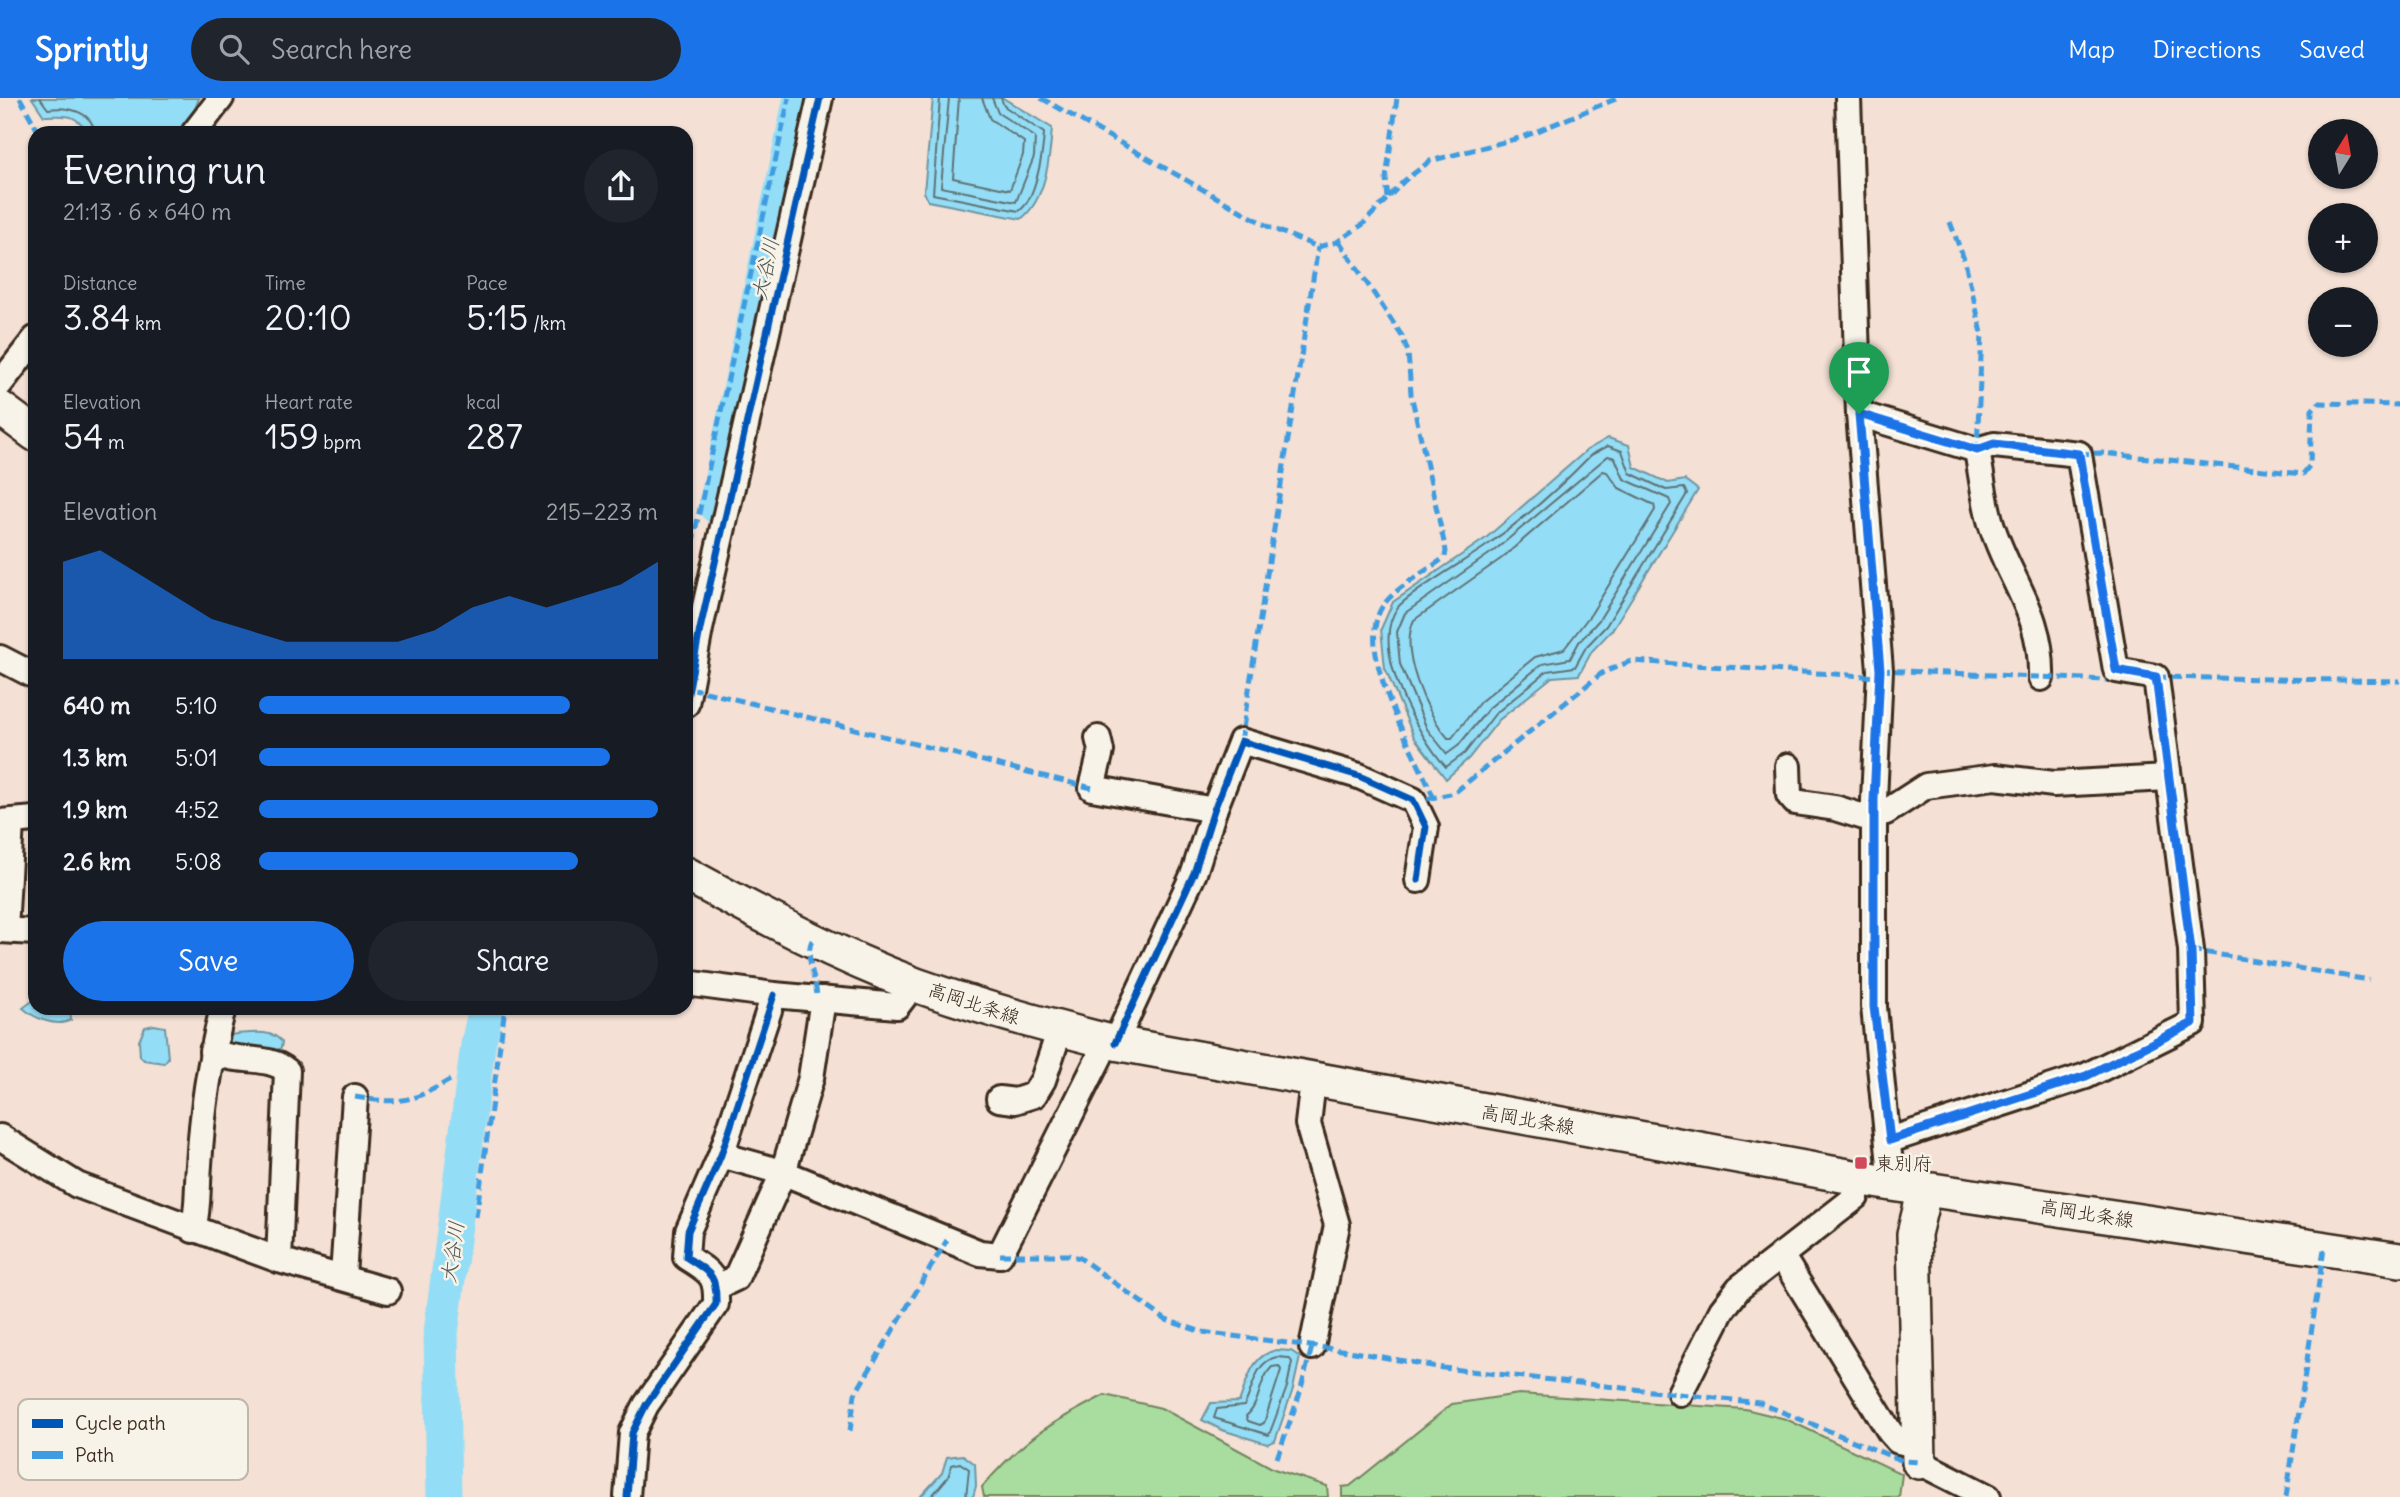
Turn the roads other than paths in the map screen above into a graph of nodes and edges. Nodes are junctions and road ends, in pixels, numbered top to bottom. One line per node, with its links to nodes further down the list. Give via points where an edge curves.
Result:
1 (221, 98): 4 (street)
2 (820, 98): 12 (street)
3 (1849, 98): 8 (street)
4 (199, 126)
5 (28, 348): 6 (street)
6 (0, 384)
7 (0, 408): 9 (main road)
8 (1859, 414): 10 (street); 19 (street, via 1880,670)
9 (28, 429)
10 (1977, 450): 14 (street, via 1990,521 2037,628); 17 (street, via 1994,444 2079,454 2116,670 2156,677)
11 (0, 658): 13 (street)
12 (693, 666)
13 (28, 672)
14 (2041, 678)
15 (1098, 738): 18 (street, via 1101,751 1092,788)
16 (1788, 766): 19 (street, via 1789,795 1796,802 1864,817)
17 (2168, 778): 19 (street, via 2054,784 1995,777 1926,786); 37 (street, via 2191,950 2193,1023 2074,1080)
18 (1214, 810): 22 (street, via 1241,741 1359,776 1413,800 1426,827); 31 (street, via 1194,873)
19 (1875, 815): 37 (street, via 1874,1007)
20 (15, 821): 23 (street)
21 (693, 878): 26 (main road, 高岡北条線, via 812,940)
22 (1418, 880)
23 (3, 930): 24 (street)
24 (28, 932)
25 (693, 984): 27 (street)
26 (914, 984): 28 (street, via 897,1006); 30 (main road, 高岡北条線)
27 (774, 995): 28 (street); 38 (street)
28 (823, 999): 39 (street, via 811,1078)
29 (221, 1015): 32 (street)
30 (1060, 1029): 31 (main road, 高岡北条線); 35 (street, via 1034,1096)
31 (1109, 1041): 33 (main road, 高岡北条線); 39 (street, via 1000,1255 947,1240)
32 (212, 1051): 43 (street, via 199,1167 200,1206); 45 (street, via 229,1059 277,1062 287,1071)
33 (1313, 1081): 40 (main road, 高岡北条線); 50 (street, via 1308,1124 1337,1225)
34 (355, 1097): 47 (street)
35 (999, 1099)
36 (0, 1137): 43 (street, via 77,1185)
37 (1890, 1140): 41 (street)
38 (722, 1155): 39 (street); 48 (street, via 688,1231 686,1257 713,1275)
39 (783, 1173): 48 (street, via 736,1278)
40 (1859, 1177): 41 (main road, 高岡北条線); 44 (street, via 1856,1196)
41 (1892, 1184): 42 (main road, 高岡北条線)
42 (1925, 1189): 46 (main road, 高岡北条線); 52 (main road, via 1914,1234)
43 (193, 1230): 45 (street)
44 (1781, 1255): 51 (street, via 1739,1288 1722,1310); 52 (street, via 1890,1432)
45 (279, 1260): 47 (street)
46 (2400, 1260)
47 (343, 1276): 49 (street)
48 (716, 1287): 53 (street, via 716,1304 646,1405 632,1433)
49 (388, 1291)
50 (1312, 1347)
51 (1680, 1393)
52 (1918, 1454): 54 (street)
53 (627, 1497)
54 (1988, 1497)

